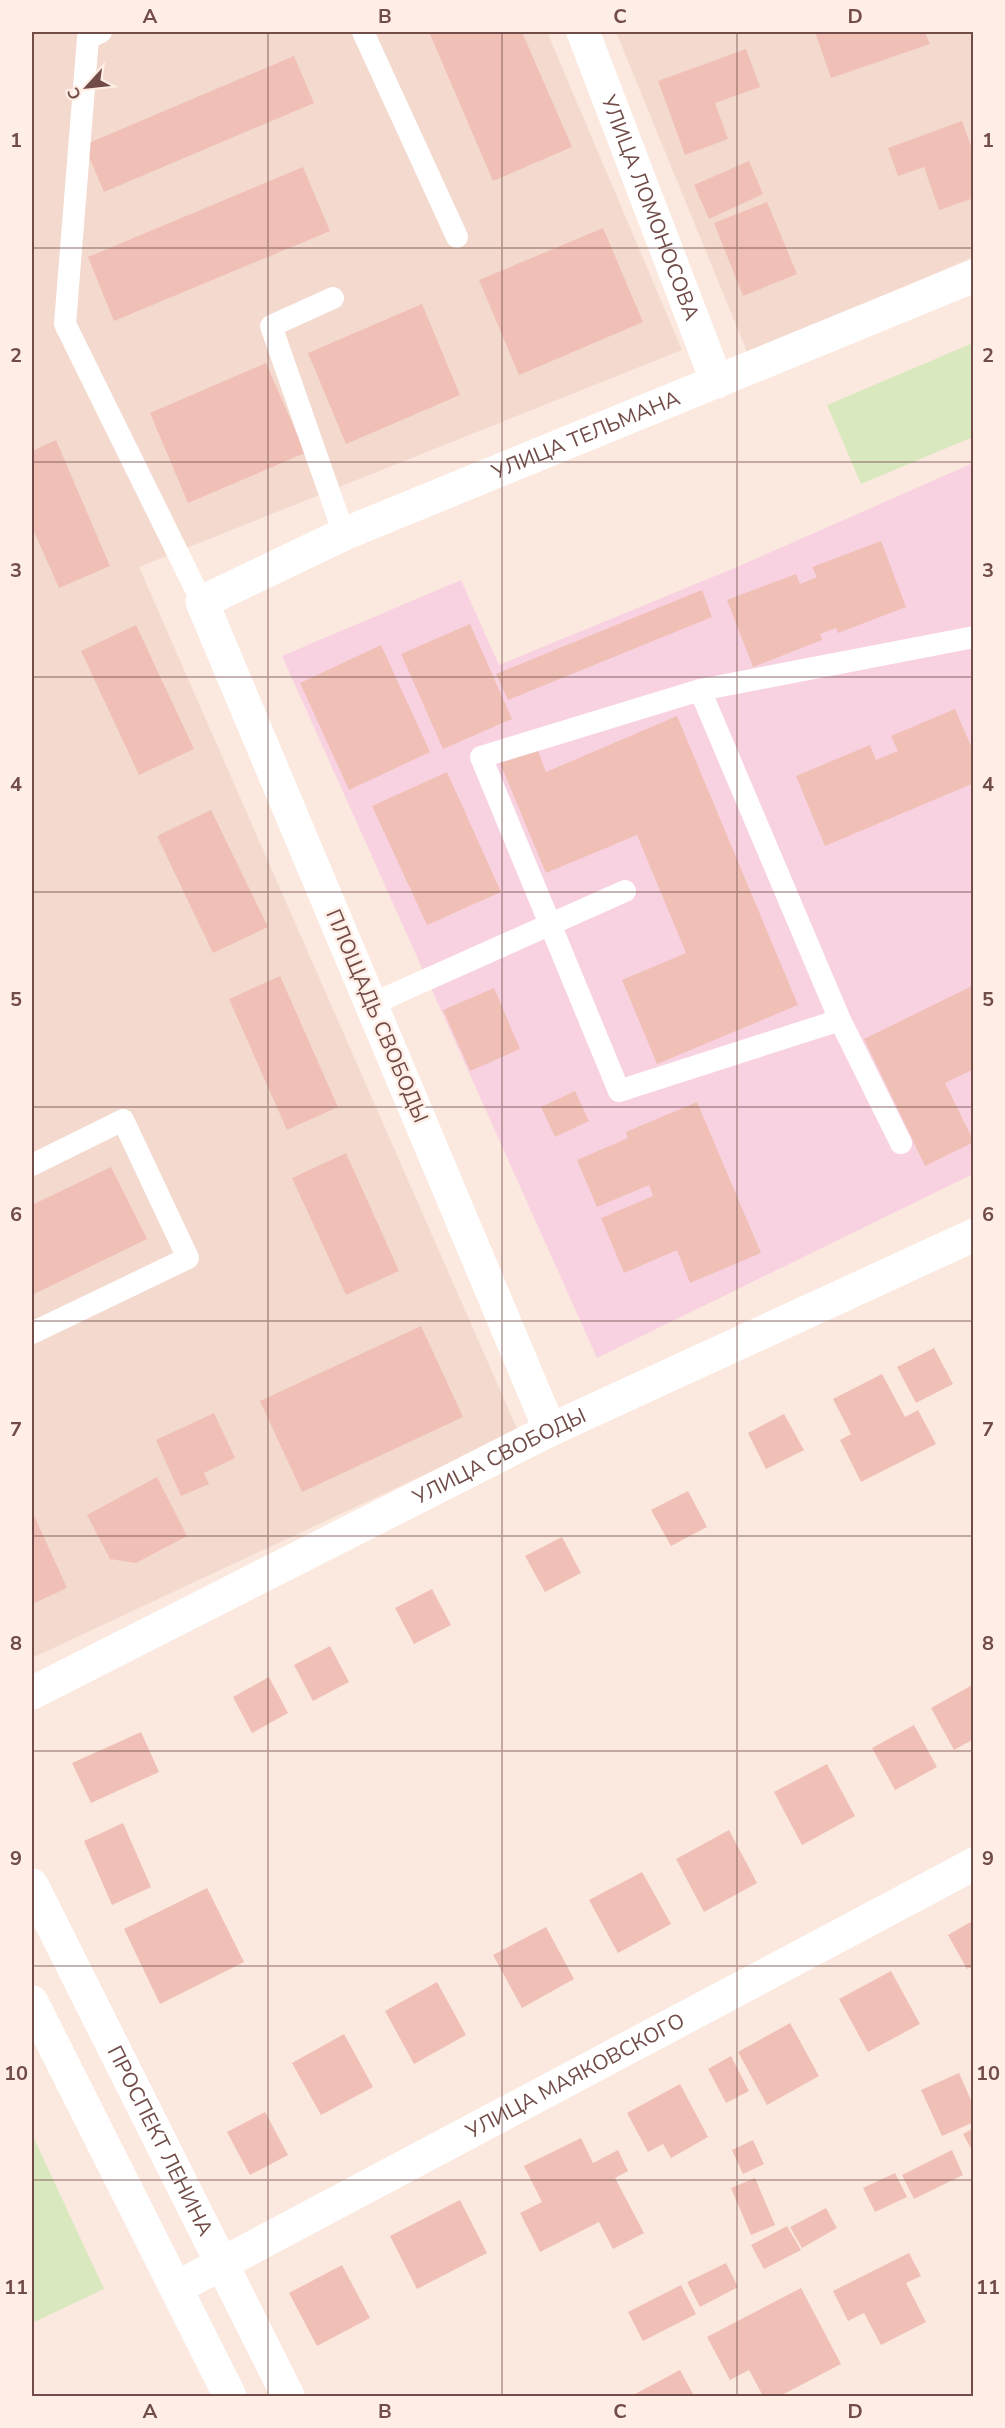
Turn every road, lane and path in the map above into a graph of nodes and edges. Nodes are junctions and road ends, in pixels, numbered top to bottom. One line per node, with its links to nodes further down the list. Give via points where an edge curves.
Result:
1 (101, 32): 9 (lane, via 88,38 65,324)
2 (363, 32): 4 (lane)
3 (583, 32): 7 (street, УЛИЦА ЛОМОНОСОВА)
4 (457, 237)
5 (974, 276): 7 (street, УЛИЦА ТЕЛЬМАНА)
6 (333, 298): 8 (lane, via 271,326)
7 (717, 382): 8 (street, УЛИЦА ТЕЛЬМАНА)
8 (344, 534): 9 (street, УЛИЦА ТЕЛЬМАНА)
9 (202, 602): 14 (street, ПЛОЩАДЬ СВОБОДЫ)
10 (974, 637): 11 (lane)
11 (700, 690): 13 (lane, via 481,757); 15 (lane)
12 (625, 891): 13 (lane)
13 (549, 924): 14 (lane); 15 (lane, via 619,1091)
14 (372, 1004): 20 (street, ПЛОЩАДЬ СВОБОДЫ)
15 (840, 1020): 16 (lane)
16 (901, 1143)
17 (32, 1165): 19 (lane, via 123,1120 188,1258)
18 (974, 1235): 20 (street, УЛИЦА СВОБОДЫ)
19 (32, 1333)
20 (550, 1430): 21 (street, УЛИЦА СВОБОДЫ)
21 (32, 1693)
22 (974, 1864): 27 (street, УЛИЦА МАЯКОВСКОГО)
23 (32, 1885): 24 (street, ПРОСПЕКТ ЛЕНИНА)
24 (74, 1972): 25 (street); 27 (street, ПРОСПЕКТ ЛЕНИНА)
25 (32, 1993)
26 (32, 2002): 28 (street)
27 (221, 2264): 28 (street, УЛИЦА МАЯКОВСКОГО); 30 (street, ПРОСПЕКТ ЛЕНИНА)
28 (176, 2288): 29 (street)
29 (230, 2397)
30 (288, 2397)

